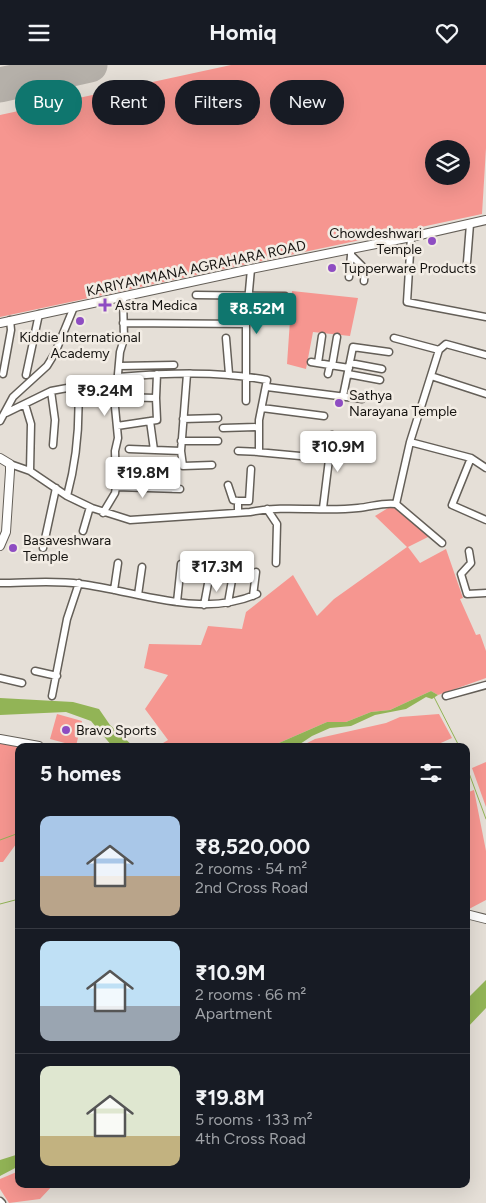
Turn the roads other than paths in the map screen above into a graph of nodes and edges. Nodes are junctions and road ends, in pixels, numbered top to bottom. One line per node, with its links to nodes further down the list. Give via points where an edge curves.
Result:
1 (486, 220): 2 (street, KARIYAMMANA AGRAHARA ROAD)
2 (470, 224): 3 (street, KARIYAMMANA AGRAHARA ROAD); 5 (street)
3 (411, 237): 4 (street, KARIYAMMANA AGRAHARA ROAD); 15 (street, via 407,302)
4 (351, 252): 6 (street, KARIYAMMANA AGRAHARA ROAD); 7 (street); 8 (street, via 365,269)
5 (467, 263)
6 (251, 269): 10 (street); 12 (street, KARIYAMMANA AGRAHARA ROAD)
7 (349, 277)
8 (364, 281)
9 (196, 295): 10 (street)
10 (248, 295): 11 (street); 19 (street)
11 (285, 296)
12 (123, 297): 13 (street, KARIYAMMANA AGRAHARA ROAD); 18 (street)
13 (74, 307): 14 (street, KARIYAMMANA AGRAHARA ROAD); 52 (street, via 55,353 13,397)
14 (39, 313): 16 (street, KARIYAMMANA AGRAHARA ROAD); 37 (street)
15 (486, 317)
16 (10, 320): 17 (street, KARIYAMMANA AGRAHARA ROAD); 32 (street)
17 (0, 323)
18 (123, 323): 19 (street); 28 (street)
19 (246, 324): 38 (street)
20 (322, 335): 29 (street, via 314,363)
21 (337, 337): 29 (street)
22 (226, 338): 35 (street)
23 (394, 338): 24 (street)
24 (439, 350): 26 (street, via 446,344); 39 (street)
25 (389, 352): 30 (street, via 353,347)
26 (486, 355)
27 (174, 365): 28 (street)
28 (119, 366): 40 (street)
29 (331, 366): 30 (street); 36 (street)
30 (349, 369): 31 (street); 41 (street); 45 (street)
31 (382, 369)
32 (3, 373)
33 (157, 374): 34 (street); 40 (street); 47 (street)
34 (187, 374): 35 (street); 55 (street)
35 (229, 374): 38 (street)
36 (328, 374)
37 (26, 375)
38 (245, 376): 42 (street, via 267,381); 49 (street)
39 (431, 376): 44 (street); 64 (street)
40 (118, 377): 46 (street)
41 (380, 380)
42 (267, 387): 45 (street); 51 (street)
43 (51, 391): 50 (street); 65 (street, via 55,420); 89 (street, via 78,386 80,419 75,466)
44 (486, 393)
45 (343, 396): 48 (street)
46 (116, 397): 47 (street); 58 (street)
47 (156, 398): 57 (street, via 158,420)
48 (362, 399)
49 (246, 401)
50 (26, 404): 52 (street); 81 (street, via 32,424)
51 (262, 408): 53 (street); 59 (street)
52 (6, 413): 56 (street)
53 (324, 416)
54 (218, 418): 55 (street)
55 (183, 419): 62 (street)
56 (0, 421)
57 (150, 421): 58 (street); 67 (street)
58 (117, 426): 83 (street)
59 (259, 427): 60 (street); 70 (street)
60 (223, 428)
61 (332, 435): 93 (street)
62 (181, 441): 63 (street); 68 (street)
63 (218, 441)
64 (410, 441): 73 (street); 91 (street)
65 (53, 445)
66 (129, 449): 67 (street)
67 (154, 450): 68 (street)
68 (181, 451): 77 (street, via 183,466)
69 (238, 451): 70 (street)
70 (257, 452): 71 (street)
71 (310, 457)
72 (0, 458): 74 (street)
73 (471, 458): 79 (street); 97 (street, via 452,505)
74 (10, 464): 81 (street); 100 (street, via 6,532)
75 (142, 465): 85 (street)
76 (158, 465): 86 (street)
77 (212, 465)
78 (174, 466): 87 (street)
79 (486, 468)
80 (251, 469): 90 (street, via 249,501)
81 (30, 471): 84 (street)
82 (228, 485): 90 (street, via 233,500)
83 (116, 487): 85 (street); 96 (street)
84 (56, 488): 89 (street); 101 (street)
85 (141, 488): 86 (street)
86 (157, 488): 87 (street)
87 (172, 489): 88 (street)
88 (180, 489)
89 (67, 496): 92 (street)
90 (238, 501): 95 (street)
91 (396, 504): 93 (street); 99 (street)
92 (90, 507): 96 (street); 98 (street)
93 (323, 508): 94 (street)
94 (267, 509): 95 (street); 104 (street, via 277,524)
95 (238, 512): 96 (street, via 130,520)
96 (103, 513)
97 (486, 520)
98 (83, 531)
99 (442, 543)
100 (0, 546)
101 (43, 548)
102 (469, 551): 113 (street, via 471,563 461,574 467,594)
103 (118, 563): 112 (street)
104 (276, 563)
105 (181, 564): 115 (street)
106 (142, 567): 114 (street)
107 (256, 573): 116 (street, via 255,595)
108 (209, 578): 117 (street)
109 (232, 580): 116 (street)
110 (0, 583): 111 (street)
111 (79, 583): 112 (street); 119 (street)
112 (114, 590): 114 (street)
113 (486, 593)
114 (138, 595): 115 (street)
115 (177, 602): 117 (street)
116 (228, 603): 117 (street)
117 (204, 605)
118 (35, 671): 119 (street)
119 (57, 676): 123 (street)
120 (0, 678): 121 (street)
121 (22, 683)
122 (486, 685): 124 (street)
123 (52, 696)
124 (446, 696)
125 (0, 739): 126 (street)
126 (22, 743)
127 (470, 915): 128 (street)
128 (486, 919)

